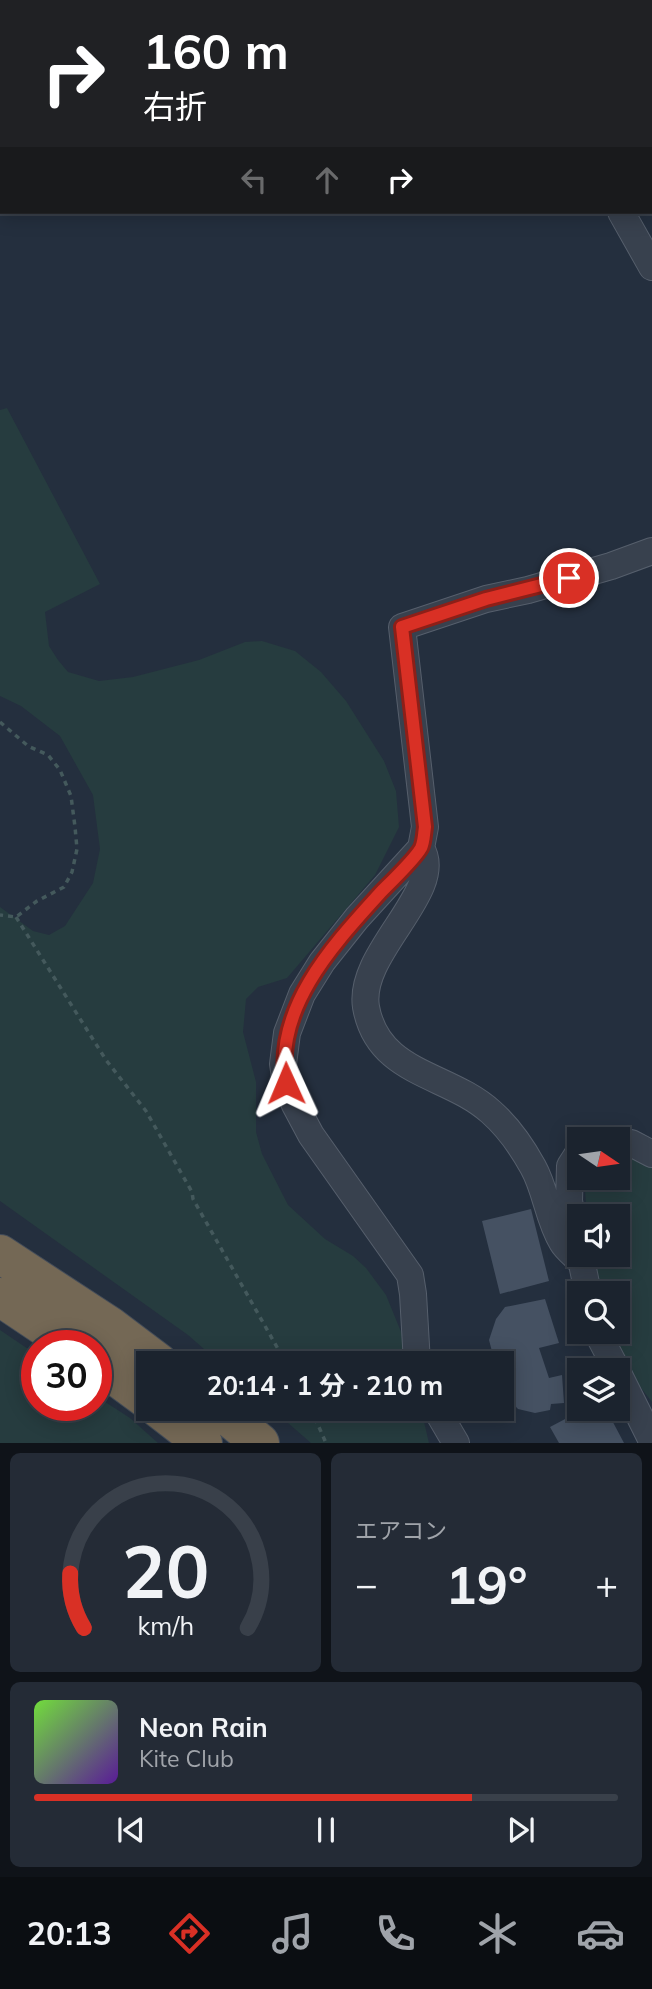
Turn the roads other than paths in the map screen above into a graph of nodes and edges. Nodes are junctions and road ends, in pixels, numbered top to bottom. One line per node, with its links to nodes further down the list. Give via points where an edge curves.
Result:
1 (622, 214): 2 (street)
2 (652, 267)
3 (652, 551): 4 (street, via 402,627 425,827)
4 (421, 848): 7 (street, via 427,858 423,883 376,959 366,984 369,1022 398,1061 459,1089 507,1128 534,1168); 12 (street, via 322,962 302,994 283,1064 286,1083 311,1135 410,1275)
5 (630, 1143): 6 (street)
6 (652, 1154)
7 (567, 1248)
8 (0, 1254): 11 (highway)
9 (0, 1297): 10 (highway)
10 (49, 1330)
11 (143, 1351)
12 (416, 1351)
13 (112, 1374): 14 (highway)
14 (136, 1391)
15 (630, 1397): 19 (street)
16 (174, 1421): 20 (highway)
17 (233, 1421): 21 (highway)
18 (443, 1421): 22 (street)
19 (652, 1441)
20 (202, 1443)
21 (260, 1443)
22 (456, 1443)

